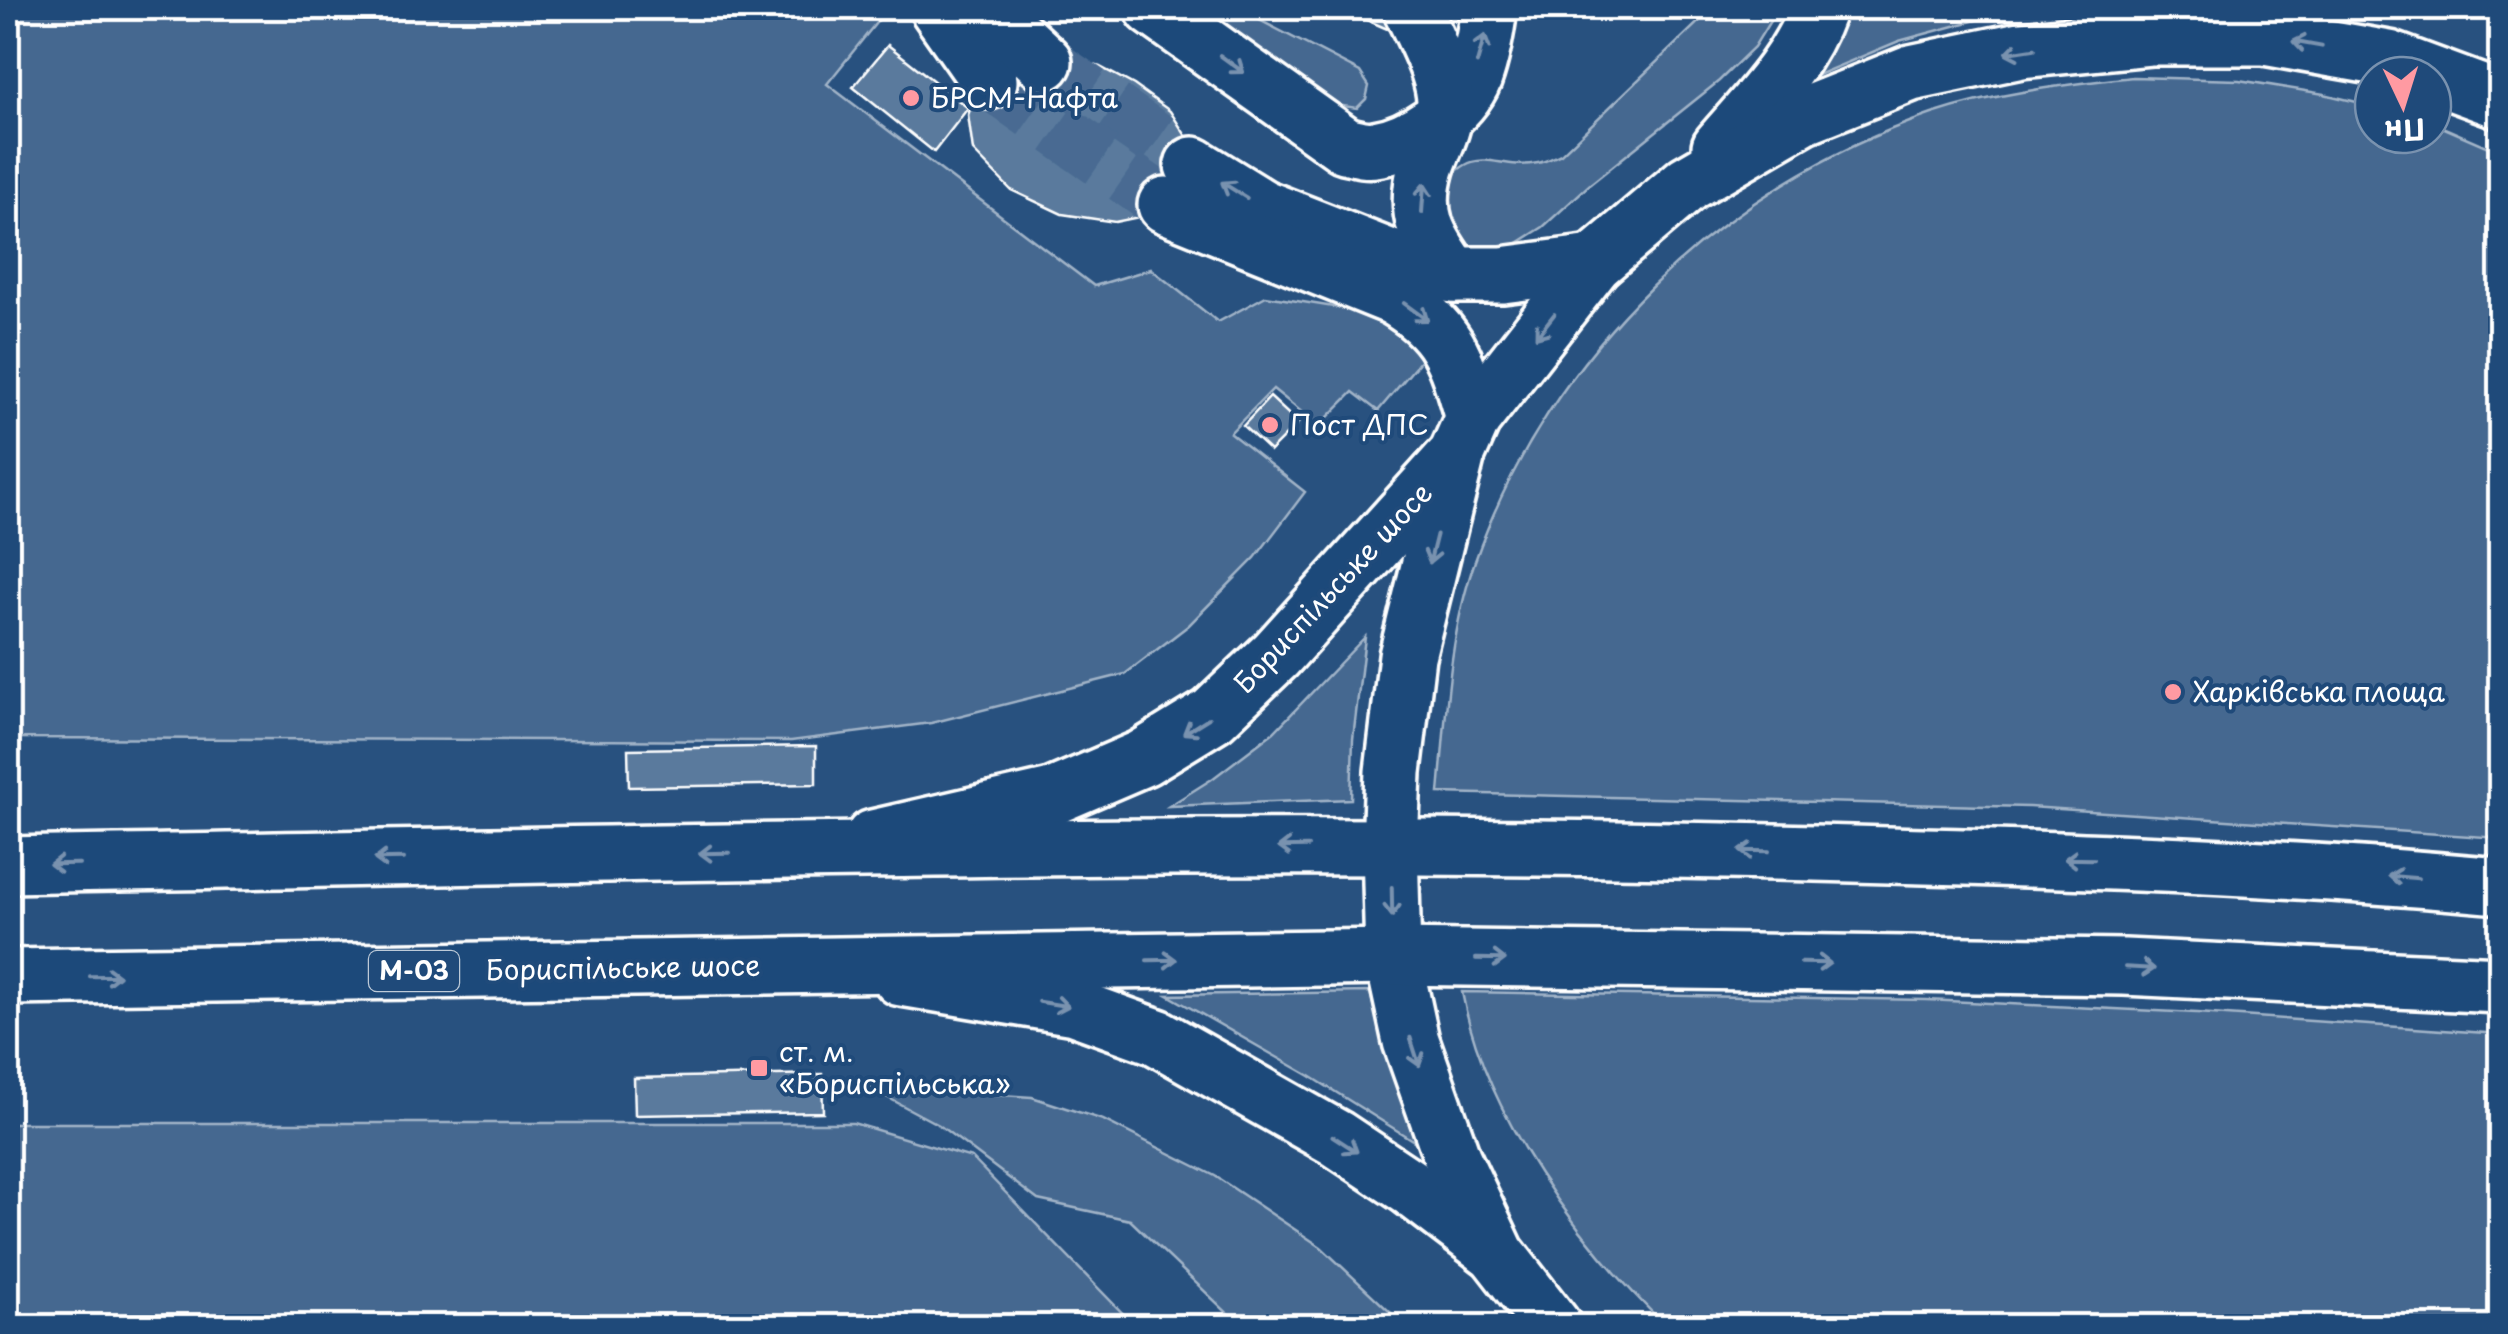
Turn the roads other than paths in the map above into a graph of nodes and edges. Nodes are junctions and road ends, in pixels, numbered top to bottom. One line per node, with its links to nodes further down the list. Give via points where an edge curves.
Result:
1 (938, 8): 10 (main road)
2 (986, 8): 9 (main road)
3 (1153, 8): 12 (main road, one-way to 12, via 1345,145 1371,150 1398,144)
4 (1411, 8): 12 (main road, via 1438,68)
5 (1489, 8): 12 (main road, one-way to 5, via 1472,81)
6 (1818, 8): 13 (main road, via 1777,82)
7 (2068, 8): 8 (main road)
8 (2152, 37): 11 (main road, one-way to 8, via 2390,59 2264,37); 13 (main road, one-way to 13, via 2021,50 1912,73 1803,116)
9 (1044, 62)
10 (988, 82)
11 (2500, 99)
12 (1445, 115): 15 (main road, one-way to 12, via 1422,221 1426,170)
13 (1688, 183): 14 (main road)
14 (1594, 263): 15 (main road); 16 (main road, one-way to 16)
15 (1454, 274): 16 (main road, one-way to 16, via 1419,270 1261,207 1180,185 1426,316 1461,377)
16 (1465, 436): 17 (main road, one-way to 17, via 1407,656); 18 (main road, Бориспільське шосе, one-way to 18, via 1276,655 1213,715 1143,758 1052,797)
17 (1390, 846): 18 (main road, Бориспільське шосе, one-way to 18); 20 (main road, one-way to 17, via 2135,860); 21 (main road, one-way to 21)
18 (812, 852): 19 (main road, Бориспільське шосе, one-way to 19)
19 (8, 866)
20 (2500, 886)
21 (1393, 958): 22 (main road, Бориспільське шосе / М-03, one-way to 21); 24 (main road, one-way to 24, via 2124,968); 25 (main road, one-way to 25, via 1411,1041 1453,1160)
22 (820, 965): 23 (main road, Бориспільське шосе / М-03, one-way to 22); 25 (main road, Бориспільське шосе, one-way to 25, via 1074,1007 1156,1036 1336,1138)
23 (8, 977)
24 (2500, 986)
25 (1497, 1254): 26 (main road); 27 (main road)
26 (1514, 1326)
27 (1554, 1326)

